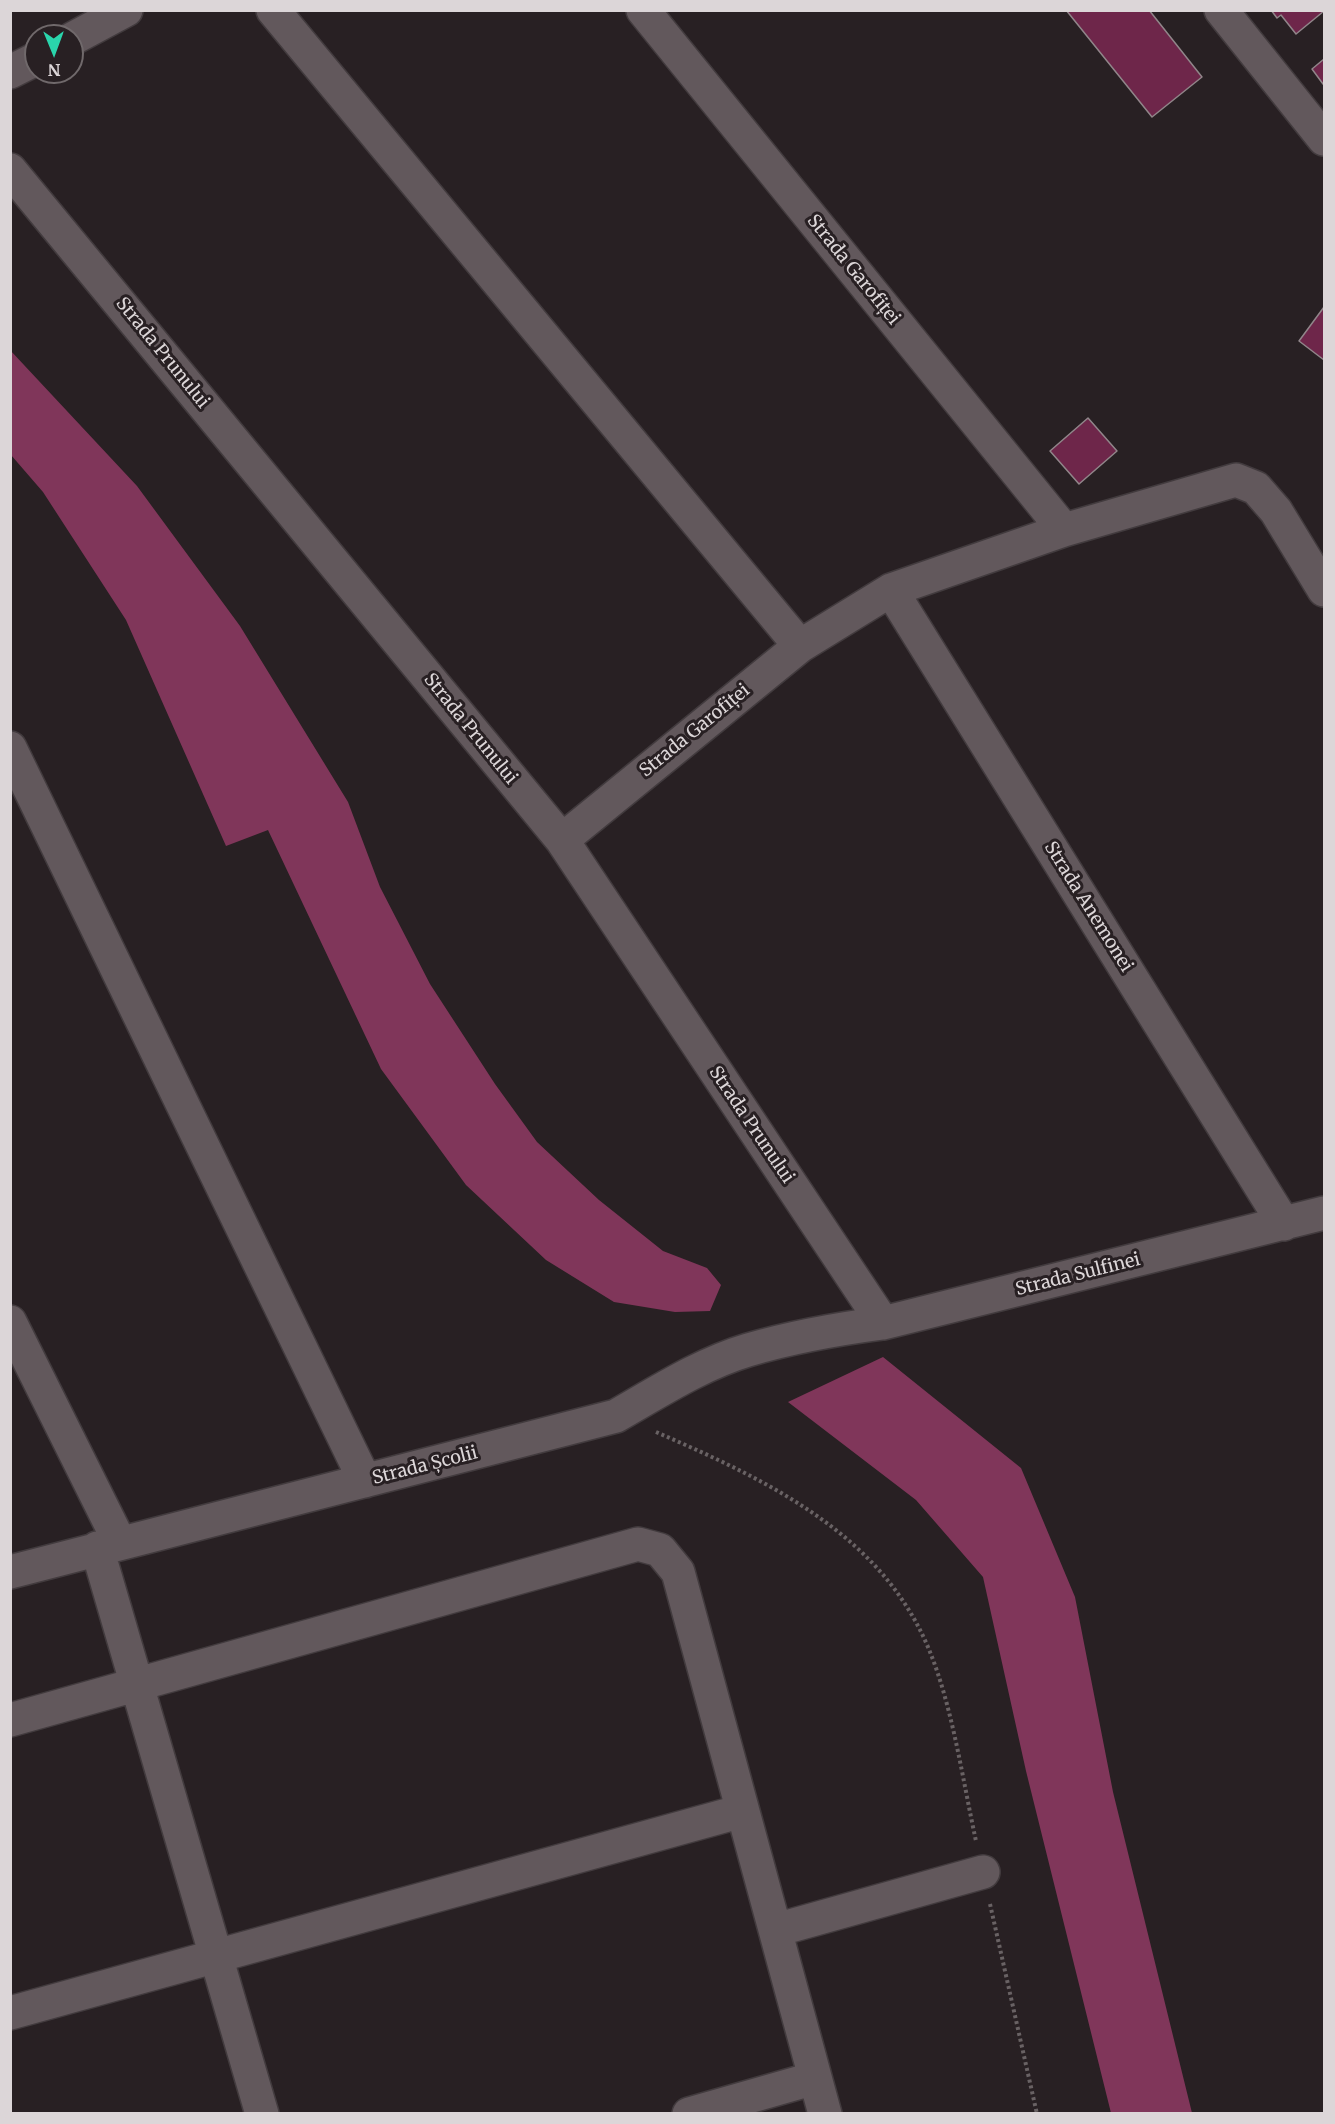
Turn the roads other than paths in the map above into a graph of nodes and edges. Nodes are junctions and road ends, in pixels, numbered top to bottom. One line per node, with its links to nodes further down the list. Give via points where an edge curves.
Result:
1 (126, 10): 5 (street)
2 (273, 10): 13 (street)
3 (643, 10): 10 (street, Strada Garofiței)
4 (1221, 10): 8 (street)
5 (84, 33)
6 (24, 65): 7 (street)
7 (10, 72)
8 (1324, 139)
9 (10, 170): 15 (street, Strada Prunului)
10 (1064, 530): 11 (street, Strada Garofiței); 12 (street, Strada Garofiței, via 1236,480 1256,488 1276,511)
11 (891, 590): 13 (street, Strada Garofiței); 17 (street, Strada Anemonei)
12 (1324, 590)
13 (800, 646): 15 (street, Strada Garofiței)
14 (10, 748): 21 (street)
15 (562, 840): 19 (street, Strada Prunului)
16 (1324, 1213): 17 (street, Strada Sulfinei)
17 (1284, 1224): 19 (street, Strada Sulfinei)
18 (10, 1322): 22 (street)
19 (883, 1323): 20 (street, Strada Sulfinei)
20 (830, 1330): 21 (street, Strada Școlii, via 746,1351 679,1380 616,1416)
21 (365, 1481): 22 (street, Strada Școlii)
22 (108, 1545): 23 (street, Strada Școlii); 24 (street)
23 (10, 1572)
24 (137, 1684): 25 (street); 26 (street, via 638,1544 660,1550 678,1572); 29 (street)
25 (10, 1720)
26 (742, 1811): 28 (street); 29 (street)
27 (983, 1872): 28 (street)
28 (776, 1930): 31 (street)
29 (214, 1958): 30 (street); 32 (street)
30 (10, 2013)
31 (814, 2078): 33 (street); 34 (street)
32 (262, 2114)
33 (689, 2114)
34 (825, 2114)

